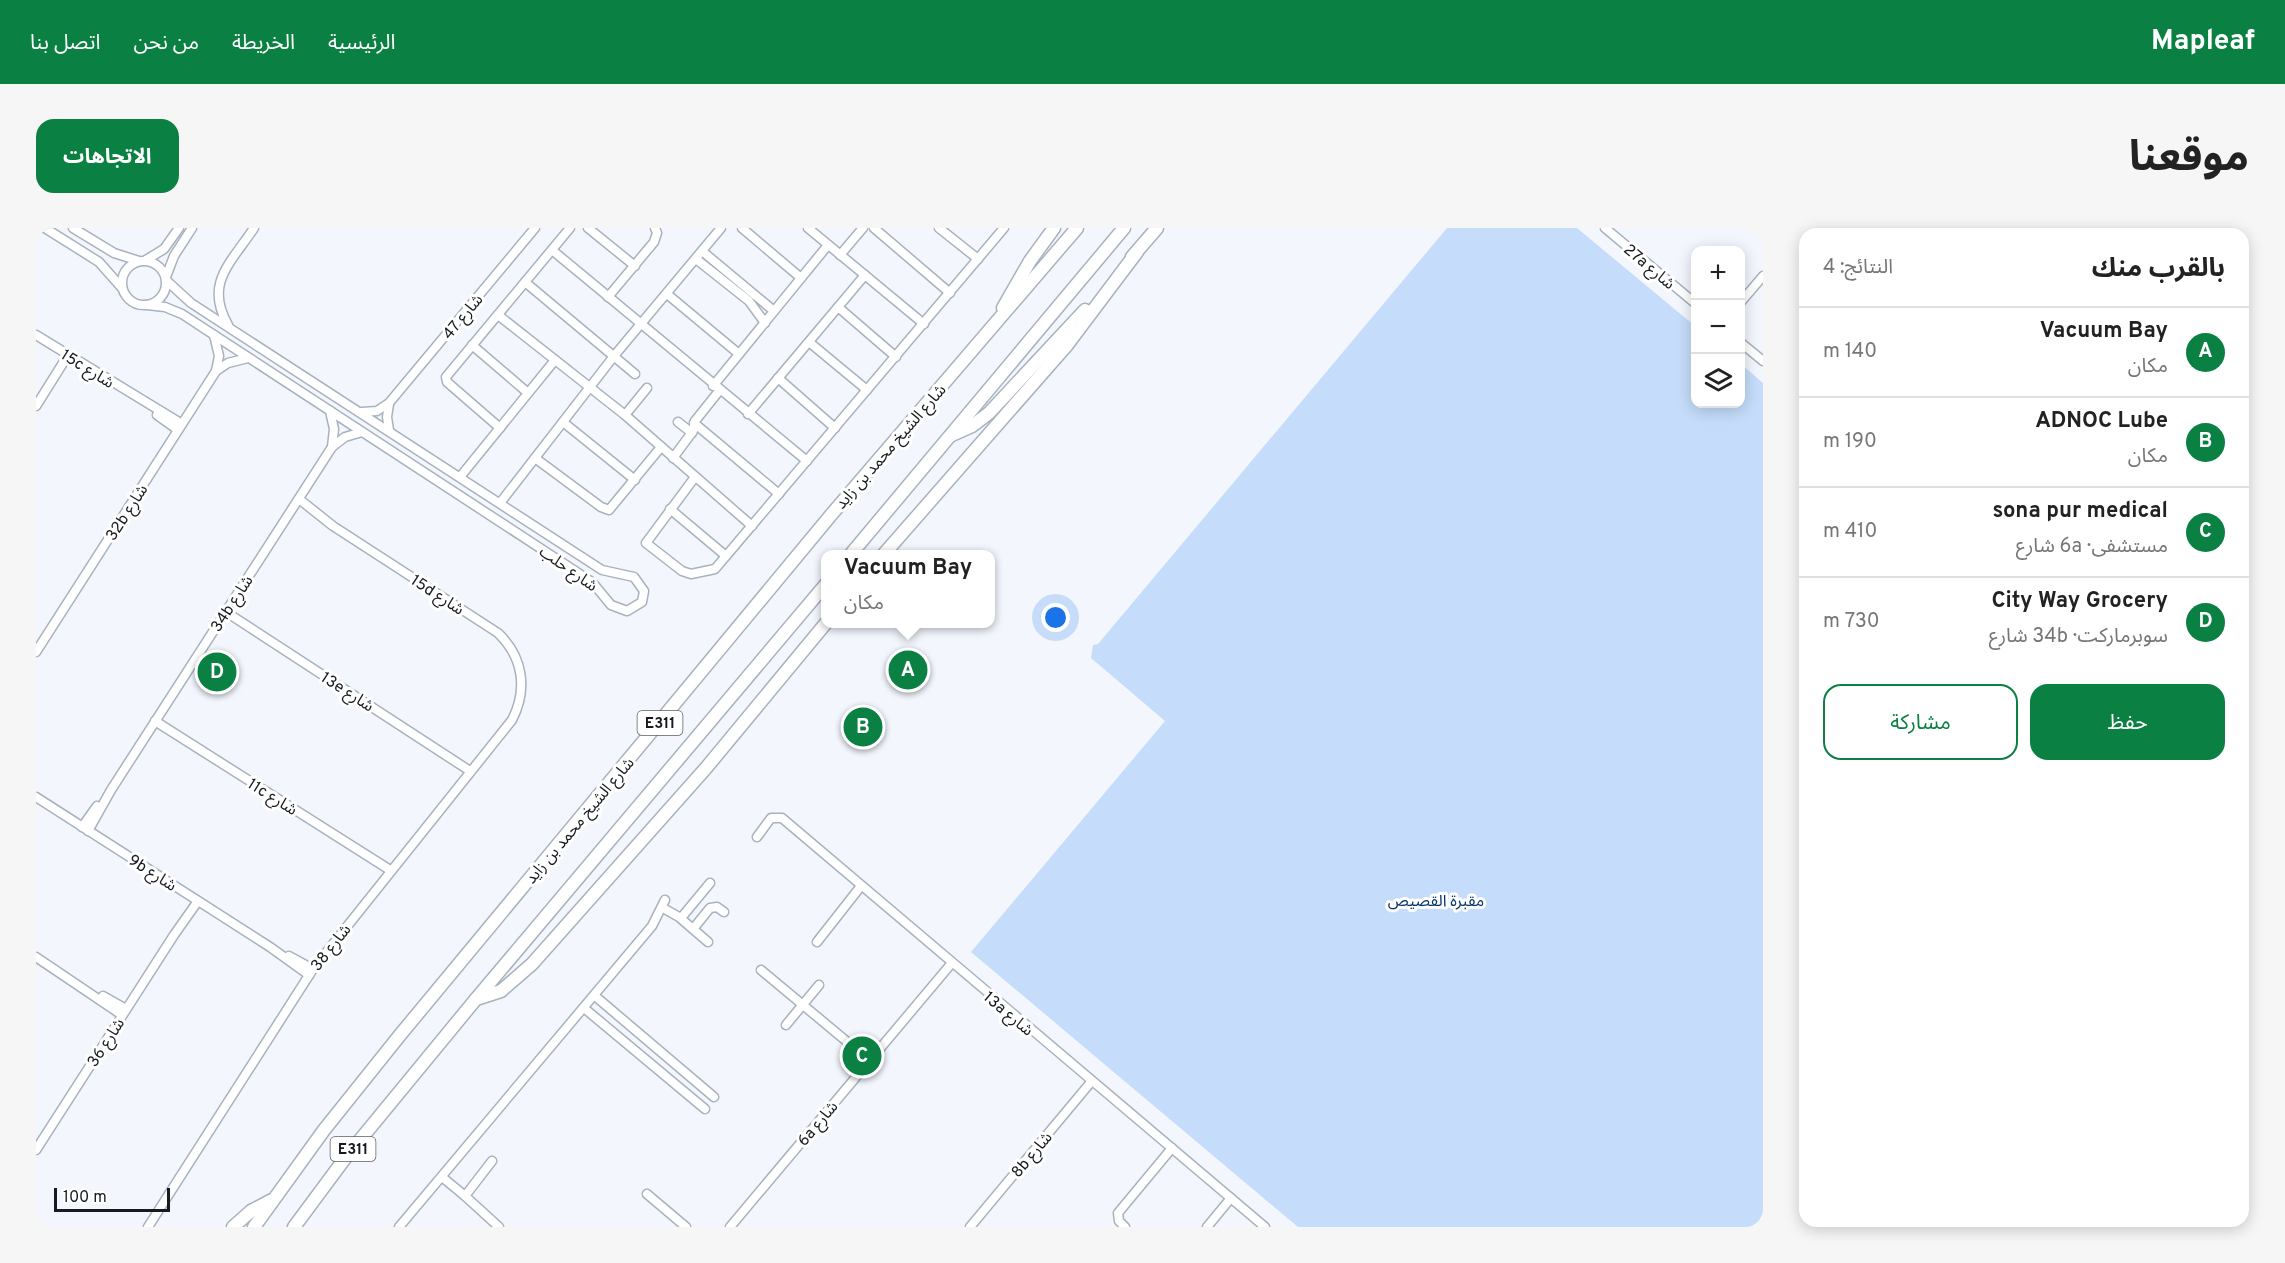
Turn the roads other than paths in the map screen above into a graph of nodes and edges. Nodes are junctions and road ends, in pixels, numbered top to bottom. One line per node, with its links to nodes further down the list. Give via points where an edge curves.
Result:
1 (45, 228): 36 (street, via 99,262)
2 (74, 228): 29 (street, via 114,253)
3 (179, 228): 29 (street, via 164,249)
4 (192, 228): 34 (street, via 170,263)
5 (254, 228): 49 (street, via 219,284 218,304)
6 (535, 228): 71 (street, شارع 47)
7 (570, 228): 23 (street)
8 (588, 228): 30 (street)
9 (655, 228): 30 (street, via 657,238)
10 (721, 228): 24 (street)
11 (742, 228): 33 (street)
12 (808, 228): 22 (street)
13 (862, 228): 26 (street)
14 (874, 228): 37 (street)
15 (939, 228): 28 (street)
16 (1004, 228): 28 (street)
17 (1054, 228): 50 (highway, via 1016,283)
18 (1077, 228): 50 (highway, شارع الشيخ محمد بن زايد / E311)
19 (1124, 228): 86 (highway)
20 (1157, 228): 25 (highway)
21 (1605, 228): 41 (street, 27a شارع)
22 (828, 245): 26 (street); 33 (street)
23 (552, 250): 35 (street); 39 (street)
24 (702, 251): 27 (street); 44 (street)
25 (1137, 252): 86 (highway, via 989,413); 101 (highway, via 1067,345)
26 (840, 255): 31 (street)
27 (696, 259): 38 (street); 46 (street, via 749,302)
28 (978, 260): 37 (street)
29 (143, 261): 34 (street, via 161,267); 36 (street, via 125,272)
30 (635, 266): 39 (street)
31 (864, 275): 43 (street); 47 (street)
32 (1763, 276): 40 (street)
33 (801, 278): 44 (street)
34 (166, 279): 42 (street, via 162,296); 49 (street, شارع حلب, via 191,303)
35 (525, 282): 45 (street); 58 (street)
36 (123, 289): 42 (street, via 130,300)
37 (950, 293): 47 (street)
38 (667, 294): 48 (street); 56 (street)
39 (608, 297): 48 (street)
40 (1743, 300)
41 (1691, 301)
42 (147, 305): 52 (street, شارع حلب, via 173,310)
43 (838, 307): 53 (street); 59 (street)
44 (774, 311): 46 (street)
45 (498, 315): 54 (street); 61 (street)
46 (765, 323): 56 (street)
47 (924, 324): 59 (street)
48 (641, 325): 58 (street); 68 (street)
49 (230, 328): 74 (street, شارع حلب)
50 (993, 328): 146 (highway, شارع الشيخ محمد بن زايد / E311, via 831,515 393,1042)
51 (36, 335): 57 (street, 15c شارع)
52 (213, 335): 60 (street, شارع حلب); 63 (street, via 219,356)
53 (809, 342): 65 (street); 69 (street)
54 (472, 345): 70 (street); 81 (street, via 446,380)
55 (1745, 346): 62 (street)
56 (739, 354): 68 (street)
57 (68, 356): 72 (street); 80 (street, 15c شارع)
58 (614, 356): 64 (street); 66 (street)
59 (896, 357): 69 (street)
60 (248, 358): 63 (street); 73 (street, شارع حلب)
61 (555, 360): 66 (street); 70 (street)
62 (1763, 361)
63 (216, 371): 80 (street, 32b شارع)
64 (635, 374)
65 (778, 378): 75 (street); 82 (street)
66 (590, 387): 76 (street); 77 (street)
67 (648, 388): 76 (street)
68 (716, 389): 75 (street); 79 (street)
69 (867, 390): 82 (street)
70 (528, 393): 81 (street)
71 (389, 403): 74 (street, via 377,411); 83 (street)
72 (36, 406)
73 (330, 411): 84 (street, شارع حلب); 87 (street)
74 (362, 412): 83 (street, شارع حلب)
75 (748, 414): 91 (street)
76 (625, 415): 88 (street)
77 (563, 422): 89 (street); 94 (street)
78 (678, 422): 85 (street)
79 (694, 423): 85 (street); 95 (street)
80 (180, 427): 106 (street, 32b شارع)
81 (500, 428): 92 (street)
82 (835, 428): 91 (street)
83 (389, 430): 92 (street, شارع حلب)
84 (362, 432): 87 (street, 34b شارع, via 345,437); 97 (street, شارع حلب, via 592,582 616,609 627,611 642,602 642,585 634,577 602,570)
85 (692, 433): 90 (street)
86 (951, 435): 100 (highway)
87 (332, 447): 96 (street, 34b شارع)
88 (661, 447): 90 (street); 94 (street)
89 (535, 458): 94 (street, via 604,510 613,508); 97 (street)
90 (673, 458): 93 (street)
91 (807, 462): 95 (street)
92 (460, 477): 97 (street, شارع حلب)
93 (695, 477): 98 (street); 99 (street)
94 (635, 480)
95 (779, 494): 99 (street)
96 (297, 502): 104 (street, 34b شارع); 107 (street, 15d شارع, via 498,633 514,654)
97 (500, 503)
98 (670, 509): 102 (street); 102 (street, via 646,540 649,547 689,574 713,570)
99 (752, 526): 102 (street)
100 (854, 550)
101 (888, 550)
102 (726, 556)
103 (821, 589): 130 (highway, E311)
104 (226, 612): 108 (street, 34b شارع); 109 (street, 13e شارع)
105 (821, 628): 130 (highway, via 706,768 526,969 501,991)
106 (38, 646)
107 (522, 679): 109 (street, شارع 38, via 519,704 512,720)
108 (155, 721): 111 (street, 34b شارع); 113 (street, 11c شارع)
109 (471, 771): 113 (street, شارع 38)
110 (36, 797): 111 (street, 9b شارع)
111 (85, 829): 116 (street, 9b شارع)
112 (757, 837): 115 (street, 13a شارع, via 771,818 782,818)
113 (390, 870): 127 (street, شارع 38)
114 (710, 883): 117 (street)
115 (861, 886): 123 (street); 125 (street, 13a شارع)
116 (195, 899): 127 (street, 9b شارع); 133 (street, شارع 36)
117 (696, 900): 118 (street); 120 (street)
118 (708, 910): 119 (street, via 717,907); 121 (street)
119 (724, 912)
120 (681, 918): 121 (street); 129 (street, via 664,904 652,926)
121 (693, 929): 122 (street)
122 (708, 942)
123 (817, 942)
124 (36, 957): 133 (street)
125 (951, 964): 135 (street, 6a شارع); 136 (street, 13a شارع)
126 (761, 970): 131 (street)
127 (311, 972): 147 (street, شارع 38)
128 (819, 985): 131 (street)
129 (595, 996): 132 (street); 137 (street)
130 (476, 999): 150 (highway, E311, via 346,1157)
131 (803, 1005): 134 (street); 135 (street)
132 (584, 1008): 138 (street); 142 (street)
133 (124, 1012): 140 (street, شارع 36)
134 (786, 1025)
135 (869, 1060): 154 (street, 6a شارع)
136 (1091, 1082): 139 (street, 13a شارع); 155 (street, 8b شارع)
137 (714, 1097)
138 (705, 1109)
139 (1172, 1149): 145 (street, 13a شارع); 156 (street, via 1118,1213)
140 (36, 1150)
141 (492, 1161): 144 (street)
142 (442, 1177): 144 (street); 151 (street)
143 (647, 1194): 153 (street)
144 (465, 1196): 152 (street)
145 (1231, 1198): 157 (street); 158 (street, 13a شارع)
146 (273, 1199): 148 (highway); 149 (highway, شارع الشيخ محمد بن زايد / E311)
147 (148, 1227)
148 (233, 1227)
149 (254, 1227)
150 (294, 1227)
151 (399, 1227)
152 (499, 1227)
153 (686, 1227)
154 (730, 1227)
155 (970, 1227)
156 (1125, 1227)
157 (1207, 1227)
158 (1265, 1227)

